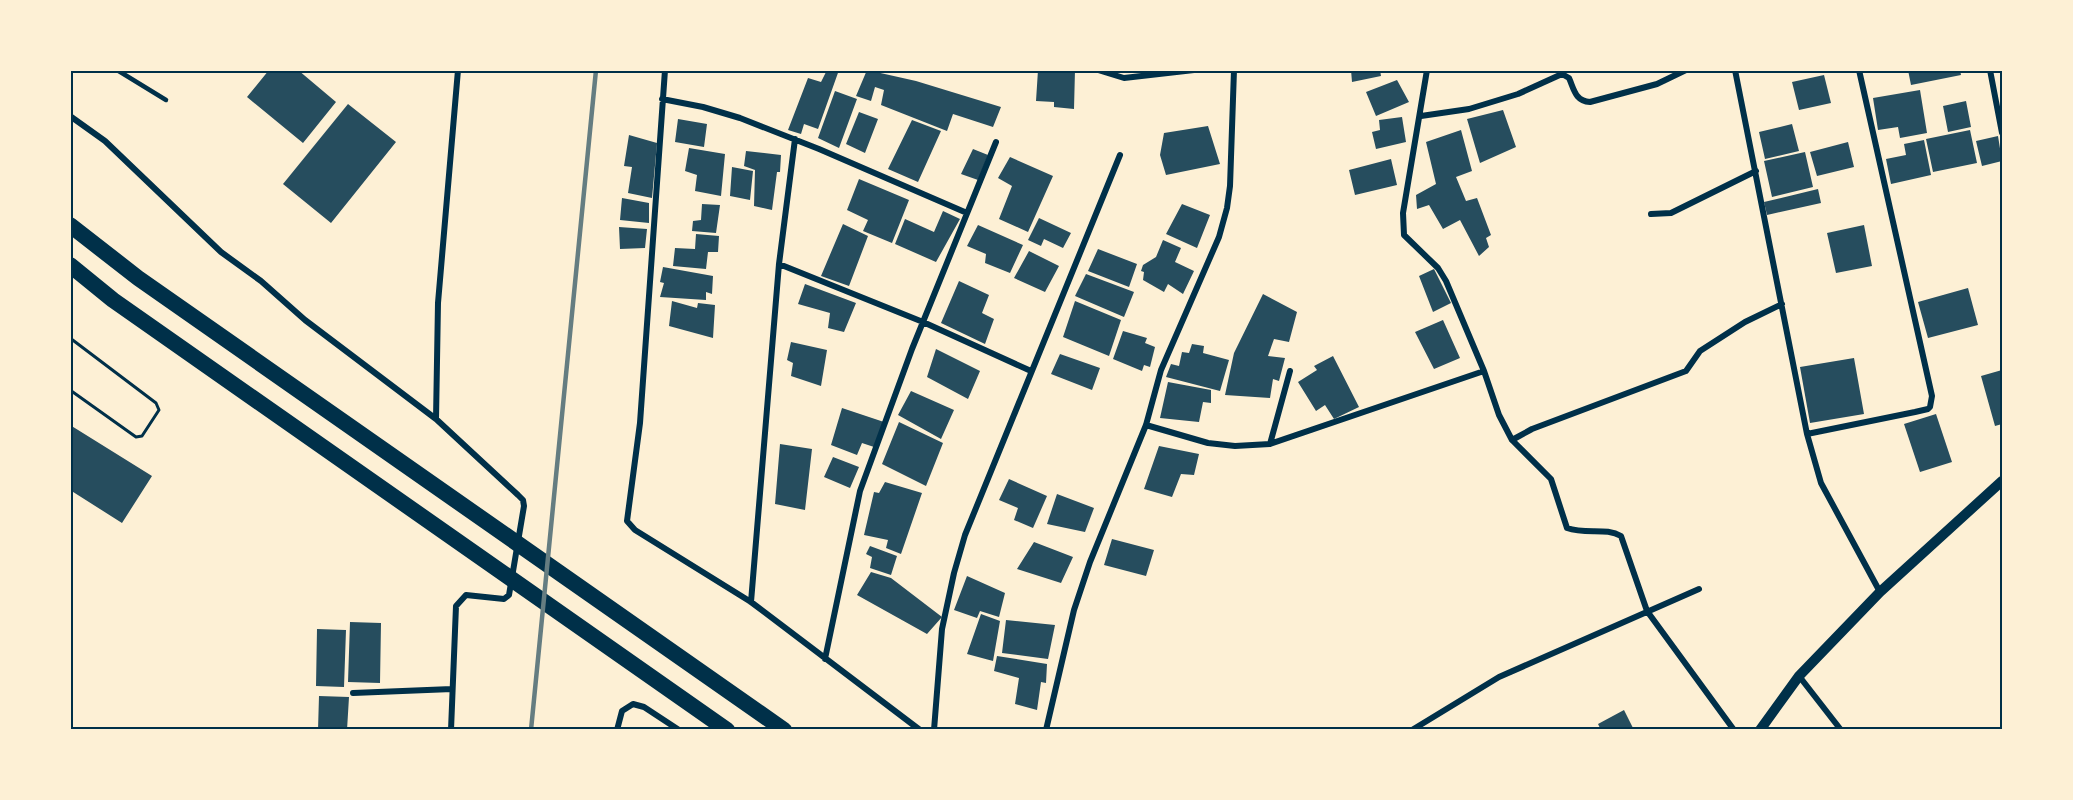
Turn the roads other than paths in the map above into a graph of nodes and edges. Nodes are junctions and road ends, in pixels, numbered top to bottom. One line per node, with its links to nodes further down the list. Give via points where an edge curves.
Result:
1 (117, 70): 13 (lane)
2 (458, 70): 31 (street, via 438,303)
3 (665, 70): 12 (street)
4 (1194, 70): 11 (street, via 1124,78)
5 (1234, 70): 32 (street, via 1227,208 1220,237 1161,370)
6 (1427, 70): 14 (street)
7 (1686, 70): 14 (street, via 1657,84 1590,102 1577,97 1569,78 1562,74 1518,94 1469,109)
8 (1736, 70): 20 (street)
9 (1859, 70): 33 (street, via 1931,404 1928,409)
10 (1990, 70): 16 (street)
11 (1101, 71)
12 (662, 99): 17 (street, via 704,107); 39 (street, via 640,423 627,521 635,530)
13 (166, 100)
14 (1421, 116): 30 (street, via 1403,213 1404,235 1446,281)
15 (70, 117): 31 (street, via 105,141 221,252)
16 (2002, 133)
17 (795, 139): 21 (street); 24 (street)
18 (996, 141): 21 (street)
19 (1120, 155): 28 (street)
20 (1756, 171): 22 (street, via 1671,213); 26 (street)
21 (967, 213): 27 (street)
22 (1651, 214)
23 (70, 225): 49 (highway, via 138,278)
24 (779, 264): 27 (street); 39 (street)
25 (70, 265): 48 (highway, via 113,300)
26 (1782, 304): 33 (street); 34 (street, via 1700,351 1686,371)
27 (923, 322): 28 (street); 41 (street, via 860,491)
28 (1030, 371): 51 (street, via 965,535 954,573 942,629)
29 (1290, 371): 35 (street)
30 (1484, 371): 34 (street); 35 (street)
31 (436, 419): 43 (street, via 523,500 524,506 509,595 504,599 466,595 456,606)
32 (1146, 425): 35 (street, via 1235,446); 52 (street, via 1074,610)
33 (1807, 434): 38 (street, via 1821,483)
34 (1512, 440): 40 (street, via 1551,479 1567,528 1579,533 1613,531 1621,536)
35 (1270, 444)
36 (2002, 481): 38 (street)
37 (1699, 589): 40 (street)
38 (1880, 592): 42 (street)
39 (751, 602): 41 (street)
40 (1647, 611): 53 (street, via 1499,677); 54 (street)
41 (825, 659): 50 (street)
42 (1799, 676): 55 (street); 56 (street)
43 (452, 689): 44 (street); 45 (street)
44 (353, 693)
45 (451, 729)
46 (617, 729): 47 (street, via 622,711 633,704)
47 (679, 729)
48 (727, 729)
49 (784, 729)
50 (920, 729)
51 (934, 729)
52 (1046, 729)
53 (1412, 729)
54 (1734, 729)
55 (1760, 729)
56 (1841, 729)

